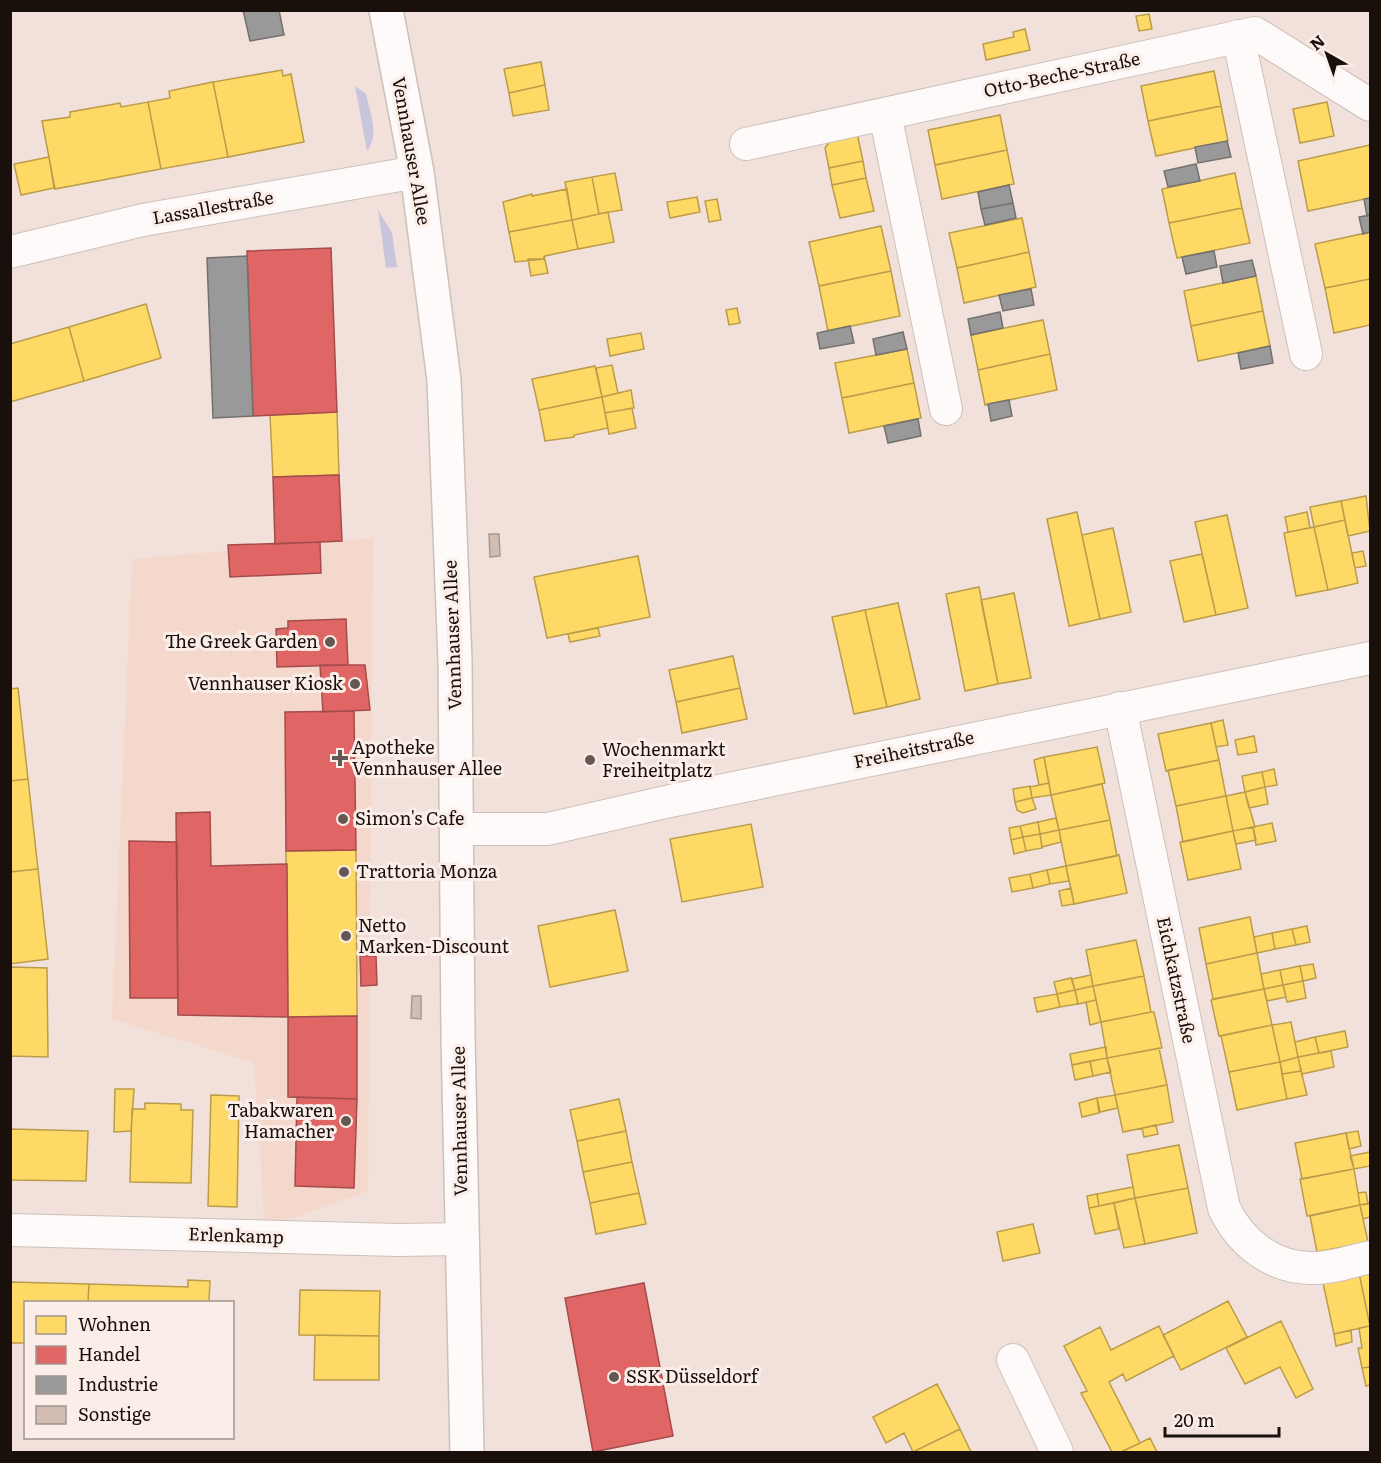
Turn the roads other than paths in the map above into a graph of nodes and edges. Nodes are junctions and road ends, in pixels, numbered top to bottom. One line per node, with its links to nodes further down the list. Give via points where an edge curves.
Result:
1 (386, 10): 6 (main road, Vennhauser Allee)
2 (1238, 36): 3 (street, Otto-Beche-Straße, via 1255,33); 4 (street, Otto-Beche-Straße); 8 (street)
3 (1371, 105)
4 (885, 114): 5 (street, Otto-Beche-Straße); 9 (street)
5 (746, 144)
6 (417, 171): 7 (street, Lassallestraße, via 143,220); 12 (main road, Vennhauser Allee, via 444,380)
7 (10, 252)
8 (1306, 354)
9 (946, 410)
10 (1371, 658): 11 (street, Freiheitstraße)
11 (1120, 708): 12 (street, Freiheitstraße, via 548,829); 15 (street, Eichkatzstraße, via 1224,1208 1231,1224 1272,1260 1311,1269)
12 (457, 830): 14 (main road, Vennhauser Allee)
13 (10, 1230): 14 (street, Erlenkamp)
14 (462, 1239): 17 (main road, Vennhauser Allee)
15 (1371, 1257)
16 (1013, 1360): 18 (street)
17 (465, 1450)
18 (1057, 1452)

